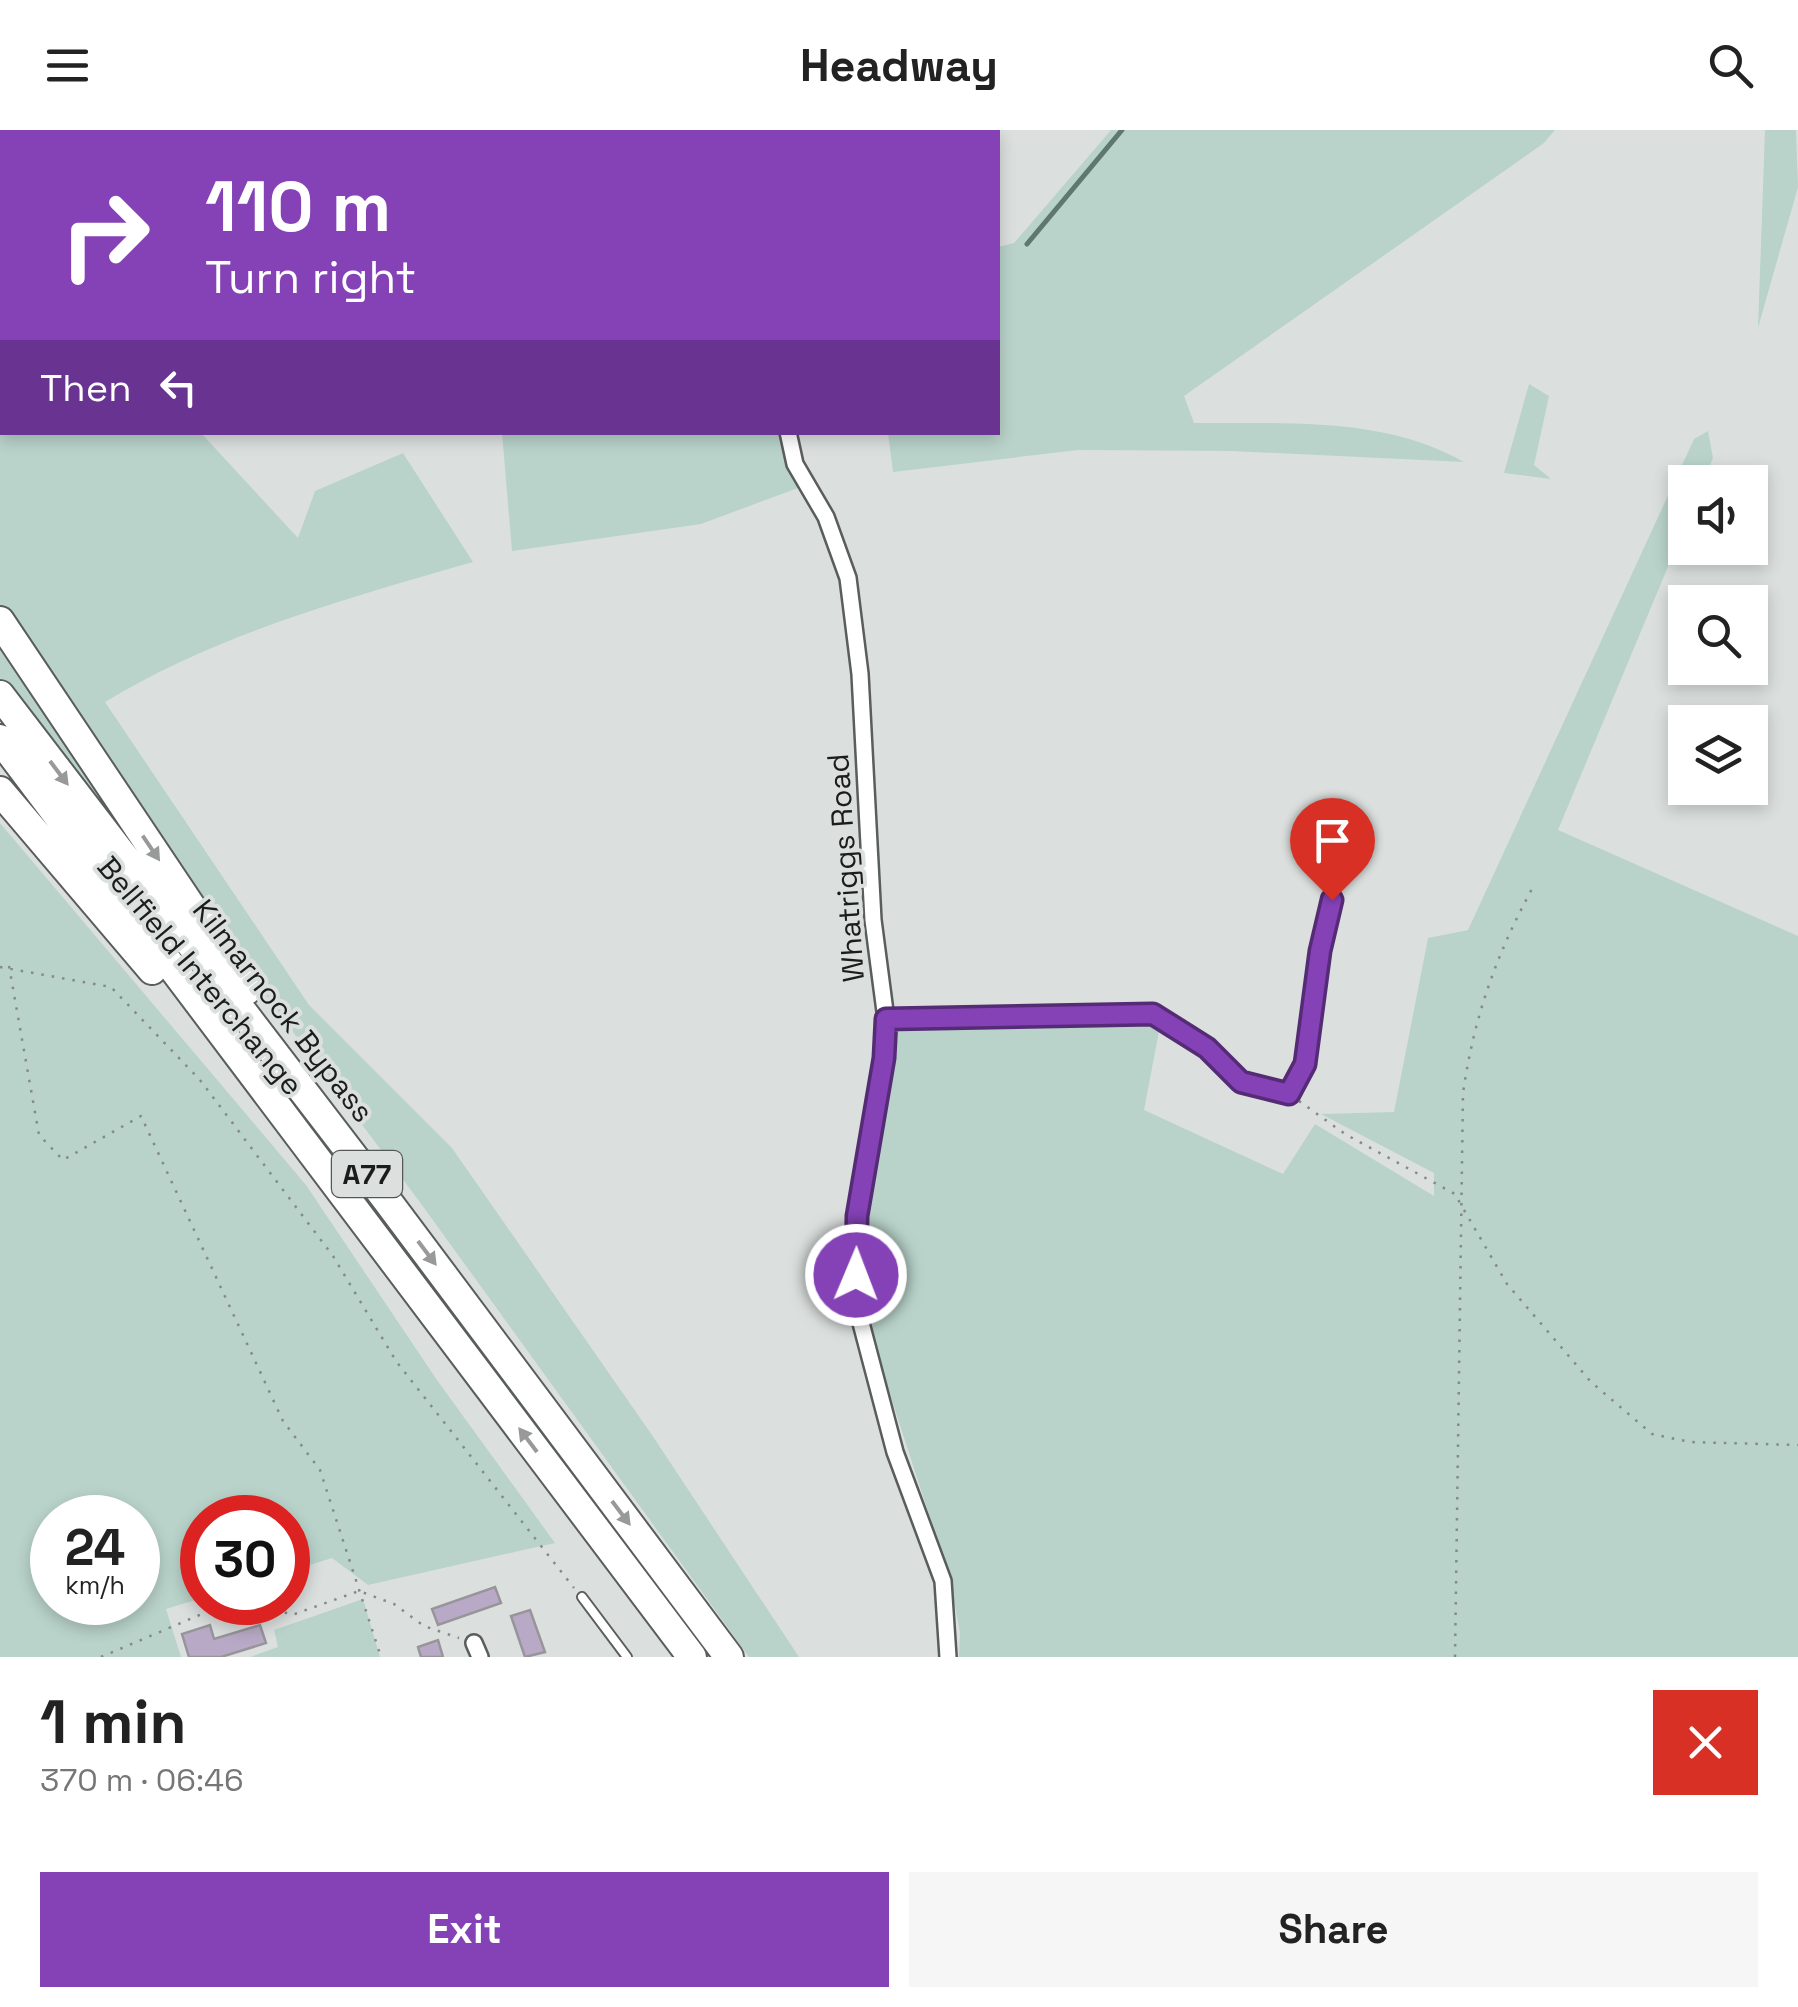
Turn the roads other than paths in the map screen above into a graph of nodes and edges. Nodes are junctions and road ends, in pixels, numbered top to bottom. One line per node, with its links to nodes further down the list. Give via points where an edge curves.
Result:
1 (789, 435): 7 (street, Whatriggs Road, via 795,464 826,517 848,578)
2 (0, 621): 8 (highway, A77, one-way to 8)
3 (0, 695): 8 (highway, Kilmarnock Bypass / A77, one-way to 8)
4 (0, 739): 9 (highway, Kilmarnock Bypass / A77)
5 (0, 791): 9 (highway, Bellfield Interchange / A77)
6 (1332, 900): 7 (lane, via 1305,1064 1289,1094 1241,1082 1207,1048 1153,1014)
7 (886, 1019): 14 (street, Whatriggs Road, via 857,1216 856,1304 895,1452 943,1581)
8 (386, 1199): 13 (highway, Kilmarnock Bypass / A77, one-way to 13)
9 (349, 1204): 12 (highway, Kilmarnock Bypass / A77, one-way to 9)
10 (582, 1597): 11 (lane)
11 (627, 1657)
12 (692, 1657)
13 (729, 1657)
14 (948, 1657)

